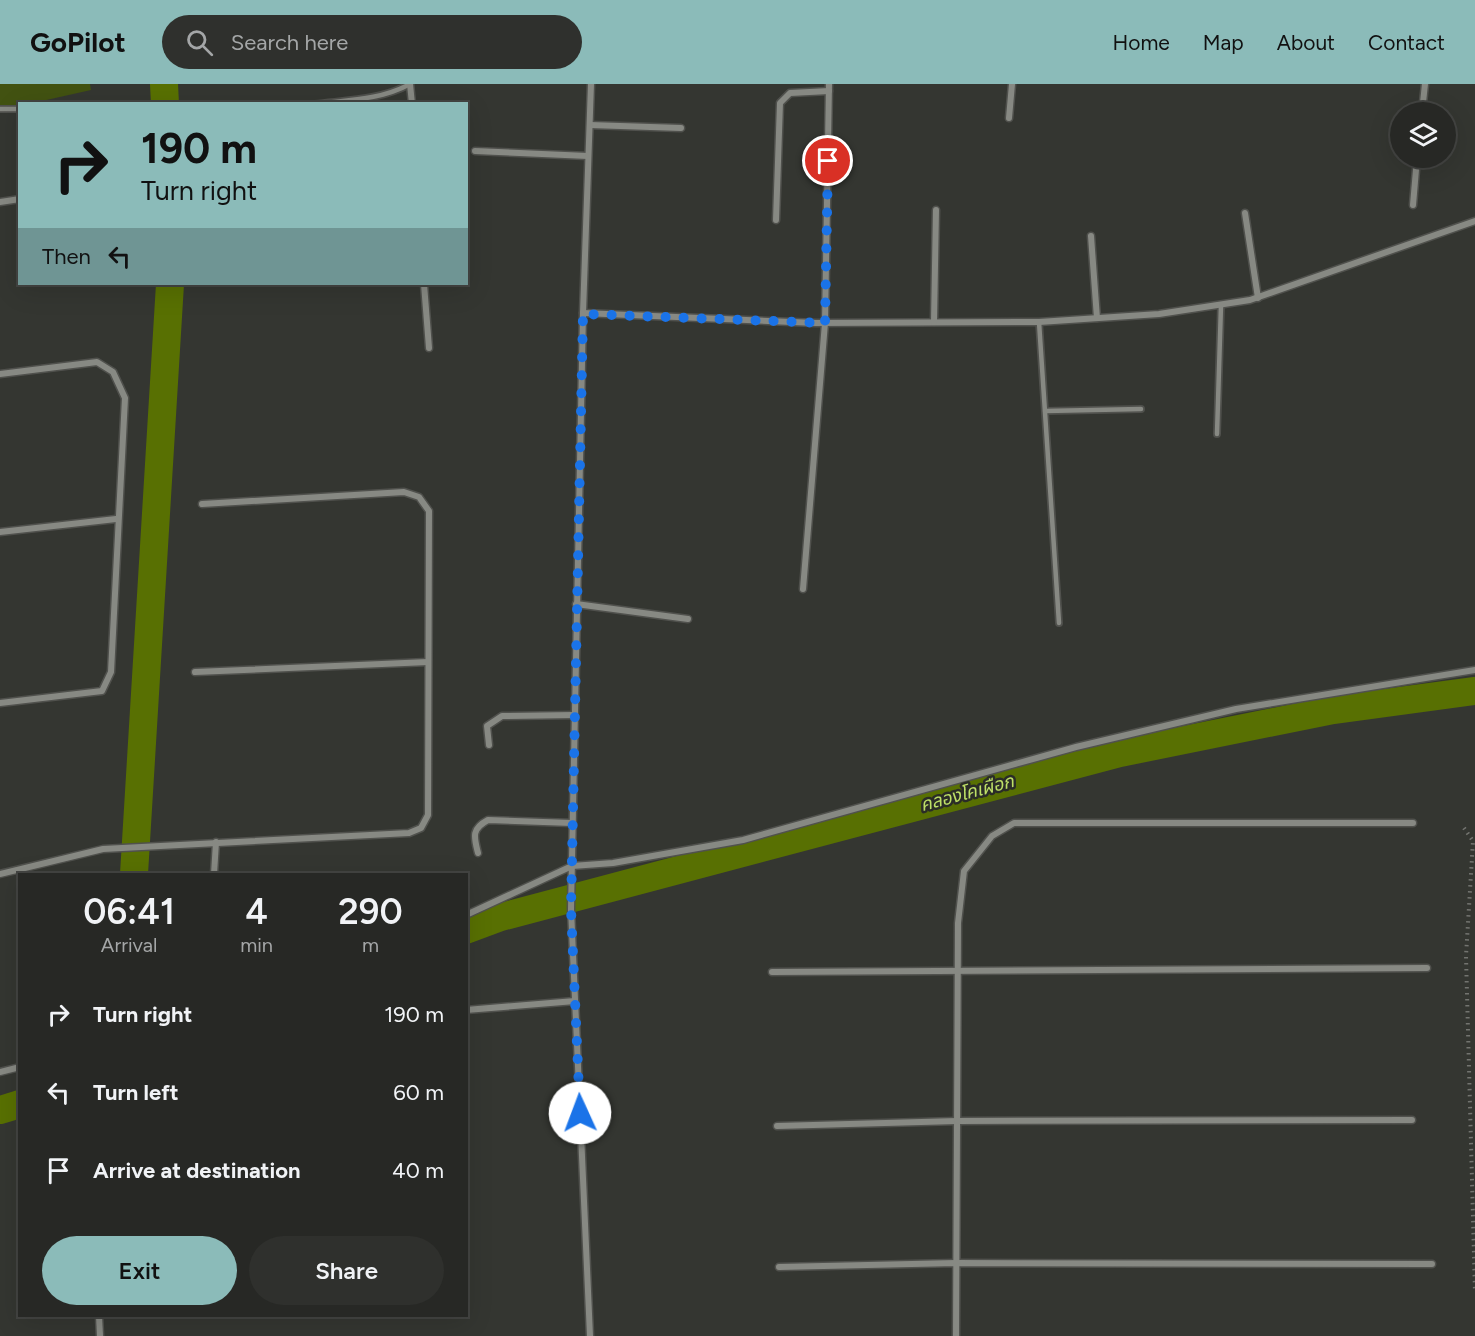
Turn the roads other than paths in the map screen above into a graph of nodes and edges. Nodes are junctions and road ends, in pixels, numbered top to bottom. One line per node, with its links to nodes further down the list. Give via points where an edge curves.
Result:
1 (410, 84): 6 (lane, via 396,92); 7 (street)
2 (591, 84): 12 (street)
3 (1012, 84): 11 (street)
4 (1425, 84): 8 (street)
5 (829, 88): 22 (street, via 790,93 780,103); 32 (street)
6 (332, 102)
7 (412, 102)
8 (1423, 102)
9 (0, 109): 10 (lane)
10 (18, 109)
11 (1010, 118)
12 (590, 125): 13 (street); 15 (street)
13 (681, 128)
14 (474, 151): 15 (street)
15 (588, 156): 28 (street)
16 (1417, 168): 19 (street)
17 (18, 200): 18 (street)
18 (0, 202)
19 (1413, 205)
20 (936, 210): 30 (street)
21 (1245, 213): 26 (street)
22 (776, 220)
23 (1475, 221): 26 (street)
24 (1091, 236): 29 (street)
25 (424, 285): 33 (street)
26 (1258, 298): 27 (street)
27 (1221, 305): 29 (street); 37 (lane)
28 (583, 314): 32 (street); 42 (street)
29 (1097, 318): 31 (street)
30 (934, 322): 31 (street); 32 (street)
31 (1039, 322): 36 (lane)
32 (825, 323): 41 (street)
33 (429, 348)
34 (0, 375): 39 (street, via 97,362 113,372 125,398)
35 (1141, 409): 36 (lane)
36 (1045, 411): 44 (lane)
37 (1217, 434)
38 (202, 504): 45 (street, via 404,492 420,497 429,511)
39 (116, 519): 40 (street); 48 (street, via 111,672 102,691)
40 (0, 532)
41 (803, 589)
42 (576, 604): 43 (street); 49 (street)
43 (688, 619)
44 (1059, 623)
45 (428, 662): 47 (street); 53 (street, via 428,815 421,828 409,833)
46 (1475, 670): 55 (street, via 1236,709 1076,747 743,840)
47 (195, 672)
48 (0, 703)
49 (574, 715): 50 (street, via 502,716 487,726); 51 (street)
50 (489, 745)
51 (572, 823): 54 (street, via 488,820 477,826 474,834); 55 (street)
52 (1413, 823): 60 (street, via 1014,823 993,836 964,871)
53 (216, 842): 56 (street); 57 (street, via 103,849)
54 (478, 854)
55 (572, 866): 58 (street); 62 (street)
56 (214, 873)
57 (0, 874)
58 (468, 914)
59 (1427, 968): 60 (street)
60 (957, 969): 61 (street); 67 (street)
61 (772, 972)
62 (575, 1001): 63 (street); 74 (street)
63 (468, 1010)
64 (18, 1068): 65 (street)
65 (0, 1072)
66 (1412, 1120): 67 (street)
67 (957, 1121): 68 (street); 69 (street)
68 (777, 1126)
69 (957, 1263): 70 (street); 71 (street); 75 (street)
70 (1432, 1264)
71 (779, 1268)
72 (99, 1317): 73 (street)
73 (99, 1336)
74 (590, 1336)
75 (956, 1336)

